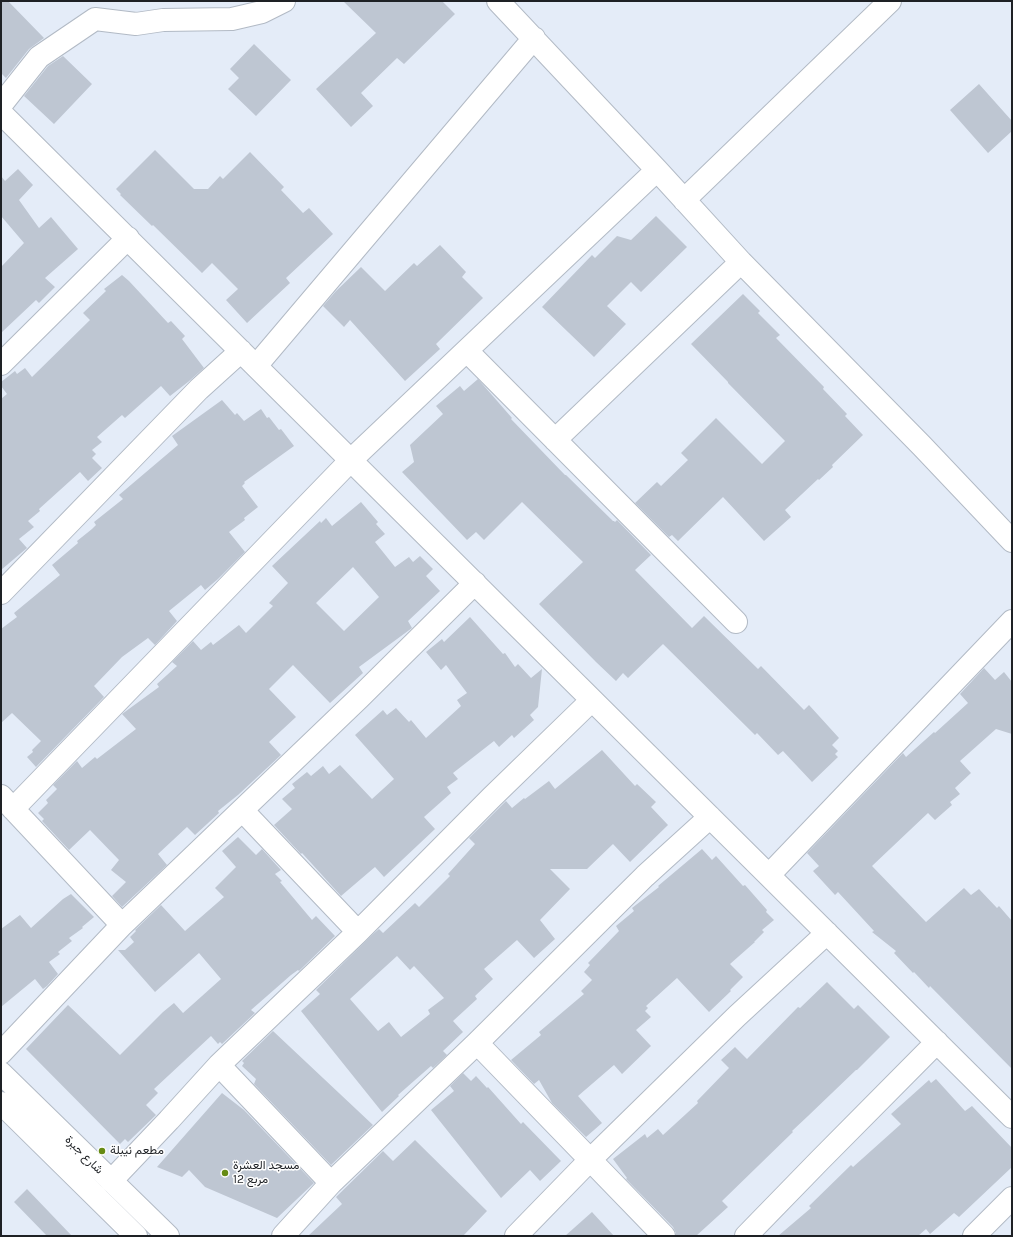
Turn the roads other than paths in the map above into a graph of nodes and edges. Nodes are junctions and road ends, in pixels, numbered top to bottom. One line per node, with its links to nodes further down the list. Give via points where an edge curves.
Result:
1 (284, 1): 5 (street, via 262,12 232,19 163,20 136,24 95,20 39,57)
2 (498, 1): 4 (street)
3 (890, 1): 8 (street)
4 (534, 38): 7 (street); 12 (street)
5 (1, 105)
6 (1, 113): 9 (street)
7 (657, 170): 8 (street); 11 (street)
8 (684, 200): 10 (street)
9 (128, 238): 12 (street); 13 (street)
10 (741, 262): 14 (street); 16 (street)
11 (467, 351): 14 (street); 15 (street)
12 (249, 358): 15 (street); 18 (street, via 199,389)
13 (1, 364)
14 (555, 440): 20 (street)
15 (351, 460): 17 (street); 22 (street)
16 (1012, 541)
17 (475, 583): 21 (street); 23 (street)
18 (1, 594)
19 (1012, 621): 25 (street)
20 (736, 622)
21 (592, 700): 24 (street); 27 (street)
22 (7, 802): 26 (street)
23 (242, 810): 26 (street); 27 (street)
24 (710, 817): 25 (street); 29 (street, via 645,876)
25 (769, 875): 28 (street)
26 (122, 925): 31 (street)
27 (358, 932): 32 (street)
28 (827, 933): 30 (street); 36 (street, via 737,1016)
29 (478, 1042): 36 (street); 38 (street)
30 (937, 1042): 35 (street); 45 (street)
31 (1, 1053)
32 (219, 1065): 37 (street); 38 (street)
33 (1, 1073): 37 (street, شارع جبرة)
34 (1, 1103): 40 (street, شارع جبرة)
35 (1012, 1117)
36 (590, 1160): 43 (street); 44 (street)
37 (110, 1181): 41 (street, شارع جبرة)
38 (331, 1183): 42 (street)
39 (1012, 1198): 46 (street)
40 (136, 1236)
41 (168, 1236)
42 (283, 1236)
43 (516, 1236)
44 (664, 1236)
45 (746, 1236)
46 (974, 1236)

